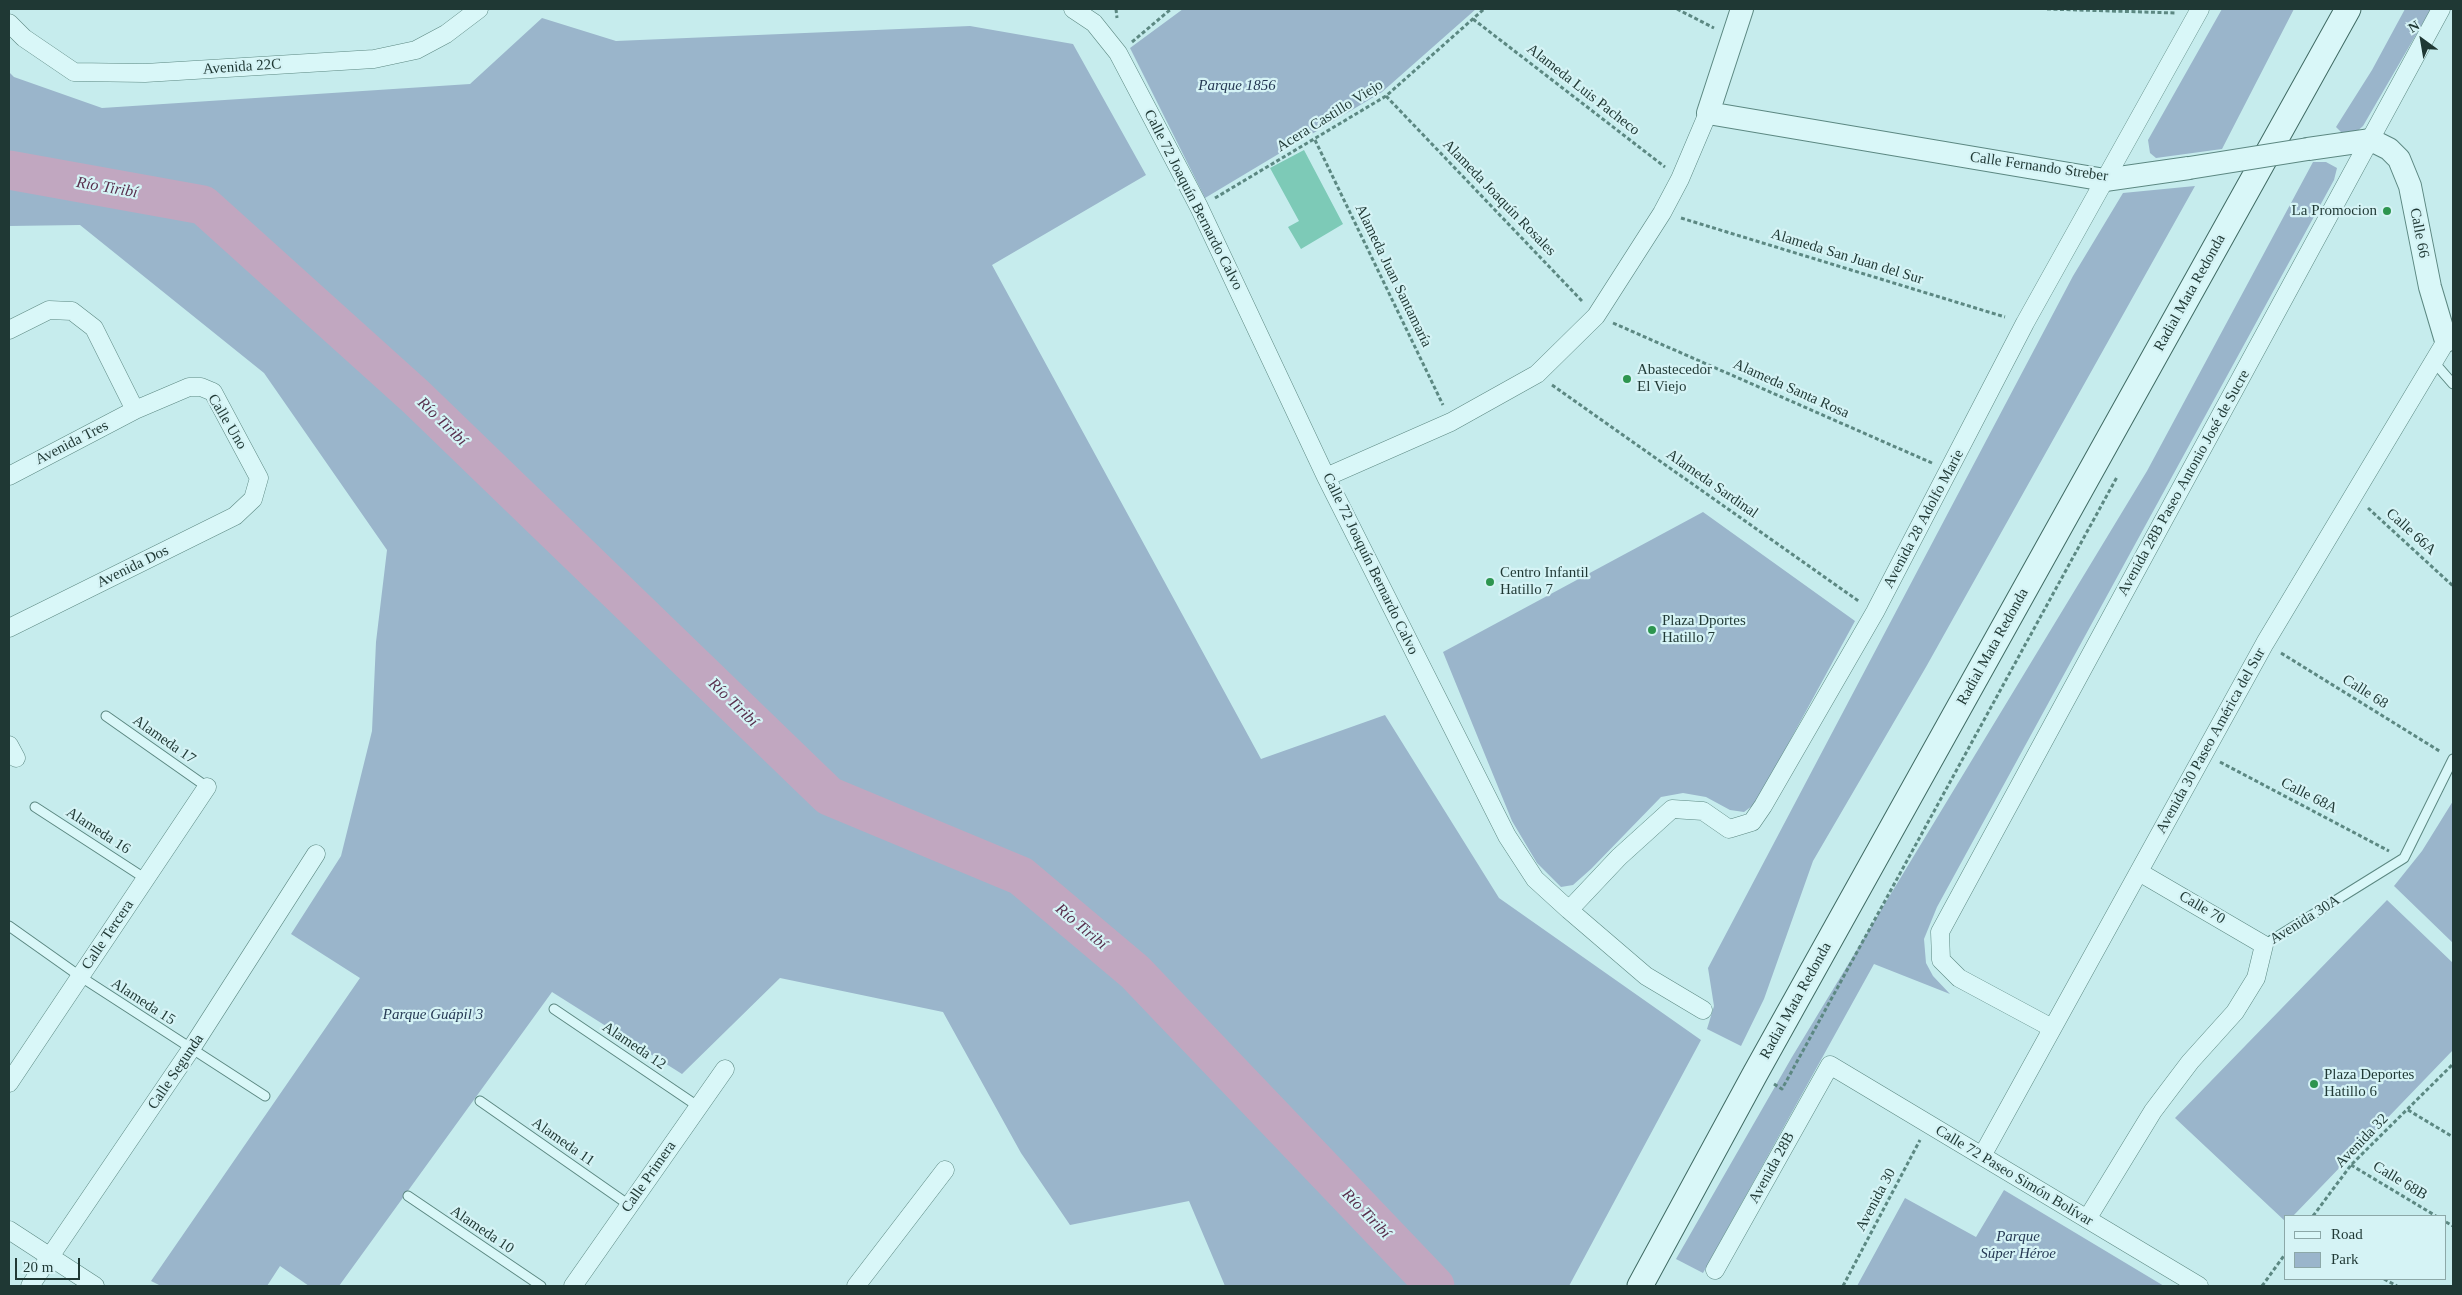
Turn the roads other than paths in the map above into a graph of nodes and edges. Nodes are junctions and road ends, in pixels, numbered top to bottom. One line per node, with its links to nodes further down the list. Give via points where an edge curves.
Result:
1 (479, 9): 7 (street, Avenida 22C, via 446,34 416,50 374,59 146,73 74,72 24,38)
2 (1074, 9): 17 (street, Calle 72 Joaquín Bernardo Calvo, via 1094,23 1118,54 1199,207)
3 (1742, 9): 8 (street)
4 (2348, 9): 54 (main road, Radial Mata Redonda)
5 (2441, 9): 9 (street, Avenida 28B Paseo Antonio José de Sucre)
6 (2198, 11): 10 (street, Avenida 28 Adolfo Marie)
7 (9, 23)
8 (1708, 113): 10 (street, Calle Fernando Streber); 17 (street, via 1662,212 1596,316 1537,374 1451,422)
9 (2371, 140): 10 (street, Calle Fernando Streber, bridge); 12 (street, Calle 66, via 2390,149 2399,159 2410,186 2430,287); 33 (street, Avenida 28B Paseo Antonio José de Sucre, via 1940,932 1941,960 1959,978)
10 (2105, 180): 27 (street, Avenida 28 Adolfo Marie, via 2025,323 1875,612 1752,822 1729,830 1703,811 1672,809)
11 (9, 330): 15 (street, via 49,310 72,311 94,328)
12 (2450, 337): 13 (street, Avenida 30 Paseo América del Sur)
13 (2432, 361): 14 (lane); 25 (street, Avenida 30 Paseo América del Sur, via 2265,643)
14 (2453, 384)
15 (136, 410): 16 (street, Avenida Tres); 18 (street, Calle Uno, via 189,387 213,392 259,478)
16 (9, 476)
17 (1326, 477): 27 (street, Calle 72 Joaquín Bernardo Calvo, via 1507,836 1535,879)
18 (253, 499): 19 (street, Avenida Dos, via 235,516)
19 (9, 628)
20 (106, 716): 22 (lane, Alameda 17)
21 (2453, 759): 29 (lane, Avenida 30A, via 2404,858)
22 (207, 787): 26 (street, Calle Tercera)
23 (34, 807): 26 (lane, Alameda 16)
24 (316, 854): 34 (street, Calle Segunda)
25 (2139, 872): 29 (street, Calle 70); 33 (street, Avenida 30 Paseo América del Sur)
26 (146, 879): 30 (street, Calle Tercera)
27 (1568, 910): 32 (street, Calle 72 Joaquín Bernardo Calvo, via 1646,976)
28 (9, 926): 30 (lane, Alameda 15)
29 (2264, 945): 45 (street, Avenida 30A, via 2256,978 2235,1012 2190,1062 2153,1111)
30 (81, 977): 34 (lane, Alameda 15); 37 (street, Calle Tercera)
31 (554, 1009): 40 (lane, Alameda 12)
32 (1703, 1010)
33 (2052, 1028): 41 (street, Avenida 30 Paseo América del Sur)
34 (191, 1050): 38 (lane, Alameda 15); 47 (street, Calle Segunda)
35 (1830, 1065): 41 (street, Calle 72 Paseo Simón Bolívar); 48 (street, Avenida 28B)
36 (725, 1069): 40 (street, Calle Primera)
37 (10, 1077)
38 (265, 1096)
39 (480, 1101): 44 (lane, Alameda 11)
40 (699, 1107): 44 (street, Calle Primera)
41 (1982, 1156): 45 (street, Calle 72 Paseo Simón Bolívar)
42 (945, 1170): 53 (street)
43 (408, 1196): 51 (lane, Alameda 10)
44 (629, 1205): 52 (street, Calle Primera)
45 (2087, 1219): 55 (street, Calle 72 Paseo Simón Bolívar)
46 (9, 1230): 47 (street)
47 (50, 1256): 49 (street, Calle Segunda); 50 (street)
48 (1715, 1270)
49 (30, 1286)
50 (95, 1286)
51 (541, 1286)
52 (573, 1286)
53 (856, 1286)
54 (1640, 1286)
55 (2199, 1286)

